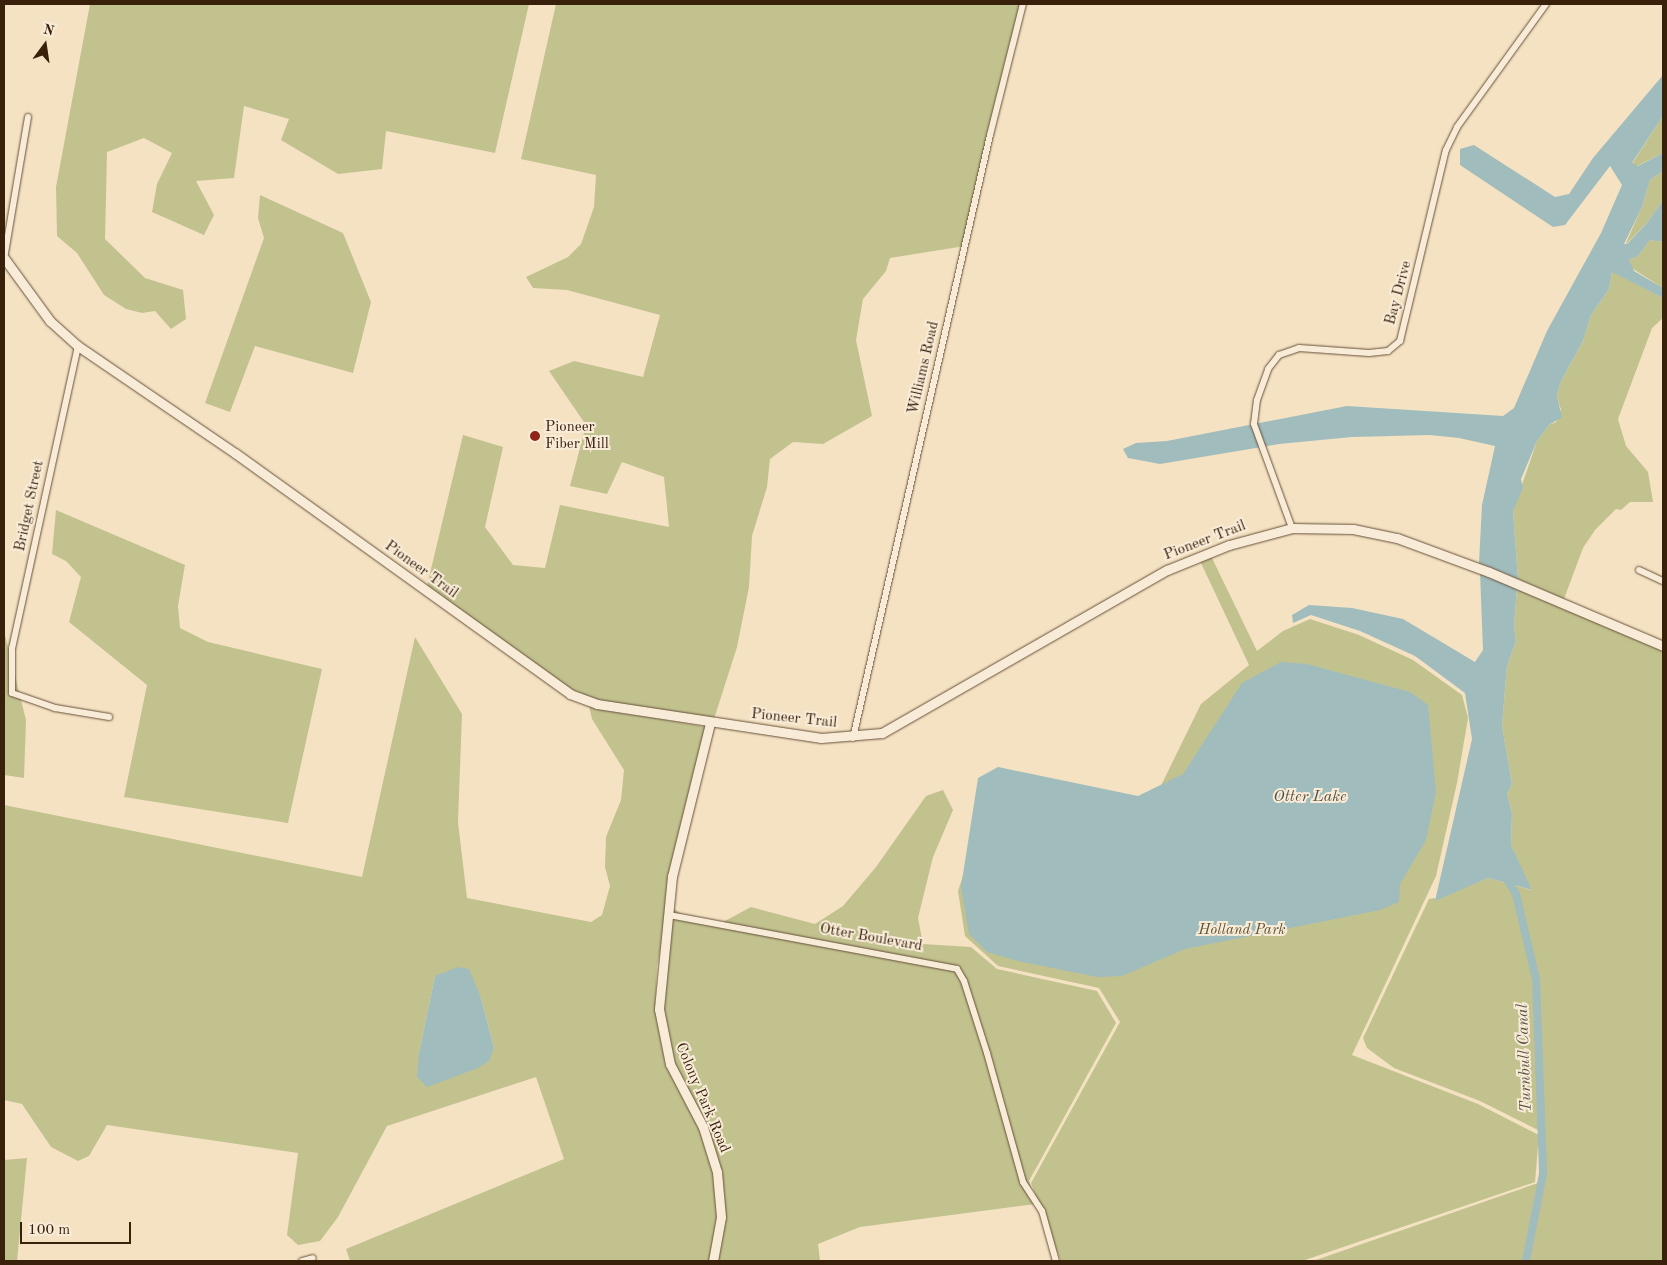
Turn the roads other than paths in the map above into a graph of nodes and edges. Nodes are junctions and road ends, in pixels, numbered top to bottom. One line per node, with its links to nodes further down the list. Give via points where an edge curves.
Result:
1 (1023, 4): 12 (street, Williams Road, via 985,154)
2 (1546, 4): 6 (street, Bay Drive, via 1457,127 1446,150 1400,341 1388,351 1369,353 1299,348 1279,355 1268,369 1256,400 1254,424)
3 (28, 117): 4 (street)
4 (4, 259): 5 (street, Pioneer Trail, via 50,322)
5 (78, 346): 10 (street, Bridget Street, via 12,648 12,692 55,708); 11 (street, Pioneer Trail, via 235,453 570,694 597,704)
6 (1292, 528): 9 (street, Pioneer Trail, via 1353,529 1380,534 1477,567); 12 (street, Pioneer Trail, via 1229,545 1167,570 882,733)
7 (1639, 570): 8 (street)
8 (1663, 581)
9 (1663, 646)
10 (109, 717)
11 (710, 723): 12 (street, Pioneer Trail, via 821,738); 13 (street, via 672,876)
12 (853, 738)
13 (669, 915): 16 (street, Colony Park Road, via 659,986 661,1029 670,1064 703,1127 717,1172 720,1217); 17 (street, Otter Boulevard, via 957,969 964,981 987,1053 1023,1182 1042,1211)
14 (313, 1258): 15 (street)
15 (302, 1261)
16 (713, 1261)
17 (1056, 1261)

